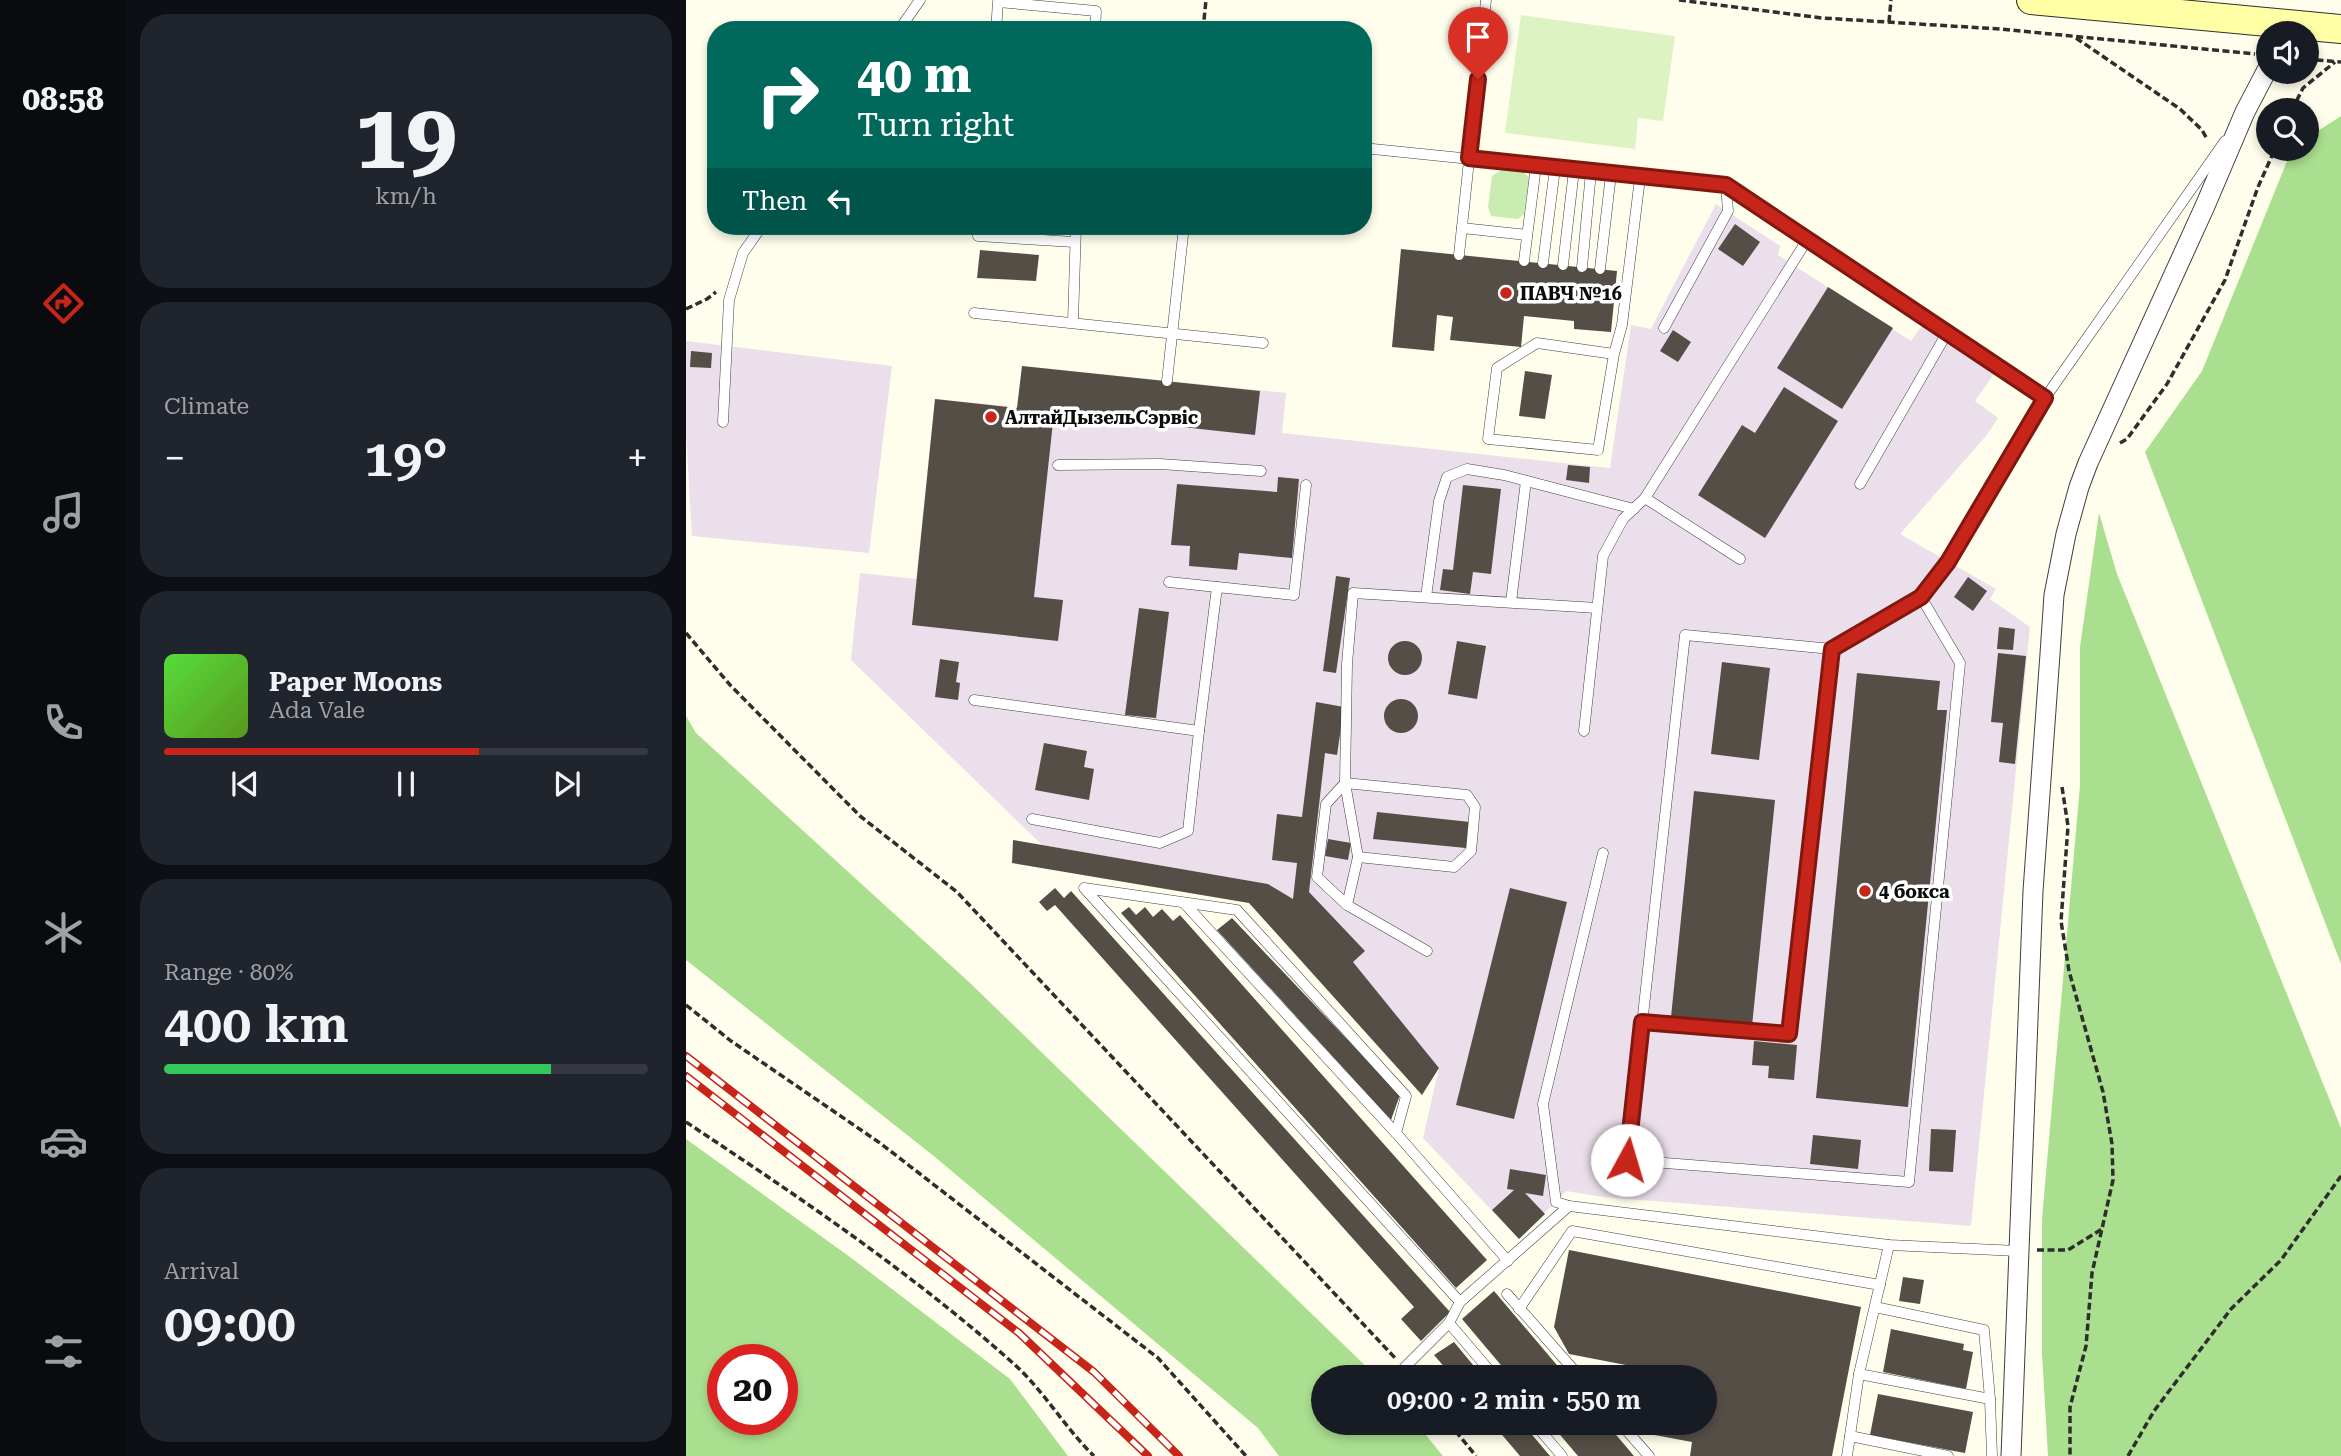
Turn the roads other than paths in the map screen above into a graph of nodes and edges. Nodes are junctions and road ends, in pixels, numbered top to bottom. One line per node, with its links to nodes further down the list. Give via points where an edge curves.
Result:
1 (920, 0): 4 (lane)
2 (1486, 0): 13 (lane)
3 (2031, 0): 7 (main road)
4 (905, 21)
5 (997, 21): 6 (lane, via 998,2 1096,11)
6 (1095, 21)
7 (2256, 26)
8 (2319, 29): 9 (main road)
9 (2341, 29)
10 (2260, 84): 11 (street)
11 (2245, 112): 43 (lane); 74 (street, via 2088,463 2066,534 2054,595 2032,891)
12 (1372, 149): 13 (lane)
13 (1469, 158): 14 (lane); 21 (lane)
14 (1536, 166): 15 (lane); 26 (lane)
15 (1555, 168): 16 (lane); 31 (lane)
16 (1574, 170): 17 (lane); 32 (lane)
17 (1591, 172): 18 (lane); 33 (lane)
18 (1611, 174): 19 (lane); 34 (lane)
19 (1640, 178): 20 (lane); 41 (lane, via 1622,325)
20 (1726, 185): 27 (lane); 37 (lane, via 1728,212)
21 (1462, 228): 26 (lane); 29 (lane)
22 (756, 235): 44 (lane, via 743,253 729,300)
23 (978, 235): 28 (lane)
24 (1075, 235): 28 (lane)
25 (1183, 235): 39 (lane)
26 (1527, 235): 30 (lane)
27 (1807, 240): 38 (lane); 50 (lane)
28 (1074, 242): 36 (lane)
29 (1459, 255)
30 (1524, 261)
31 (1543, 263)
32 (1563, 265)
33 (1582, 267)
34 (1600, 269)
35 (975, 313): 36 (lane)
36 (1073, 322): 39 (lane)
37 (1664, 328)
38 (1947, 333): 43 (lane); 48 (lane)
39 (1173, 334): 40 (lane); 42 (lane)
40 (1262, 343)
41 (1614, 354): 41 (lane, via 1598,450 1488,439 1497,368 1536,343)
42 (1167, 381)
43 (2045, 398): 56 (lane, via 1948,562)
44 (723, 422)
45 (1058, 465): 46 (lane, via 1160,464)
46 (1261, 471)
47 (1526, 481): 51 (lane); 55 (lane, via 1467,469 1447,477 1439,501); 57 (lane)
48 (1860, 484)
49 (1306, 485): 54 (lane, via 1294,595)
50 (1645, 498): 51 (lane); 52 (lane)
51 (1634, 509): 58 (lane, via 1623,519 1603,556)
52 (1740, 559)
53 (1169, 582): 54 (lane)
54 (1217, 587): 61 (lane)
55 (1426, 597): 57 (lane); 63 (lane, via 1353,593)
56 (1921, 597): 59 (lane); 70 (lane, via 1960,663 1909,1182 1627,1160)
57 (1511, 602): 58 (lane)
58 (1597, 608): 62 (lane)
59 (1832, 649): 70 (lane, via 1789,1034); 70 (lane, via 1685,635)
60 (974, 700): 61 (lane)
61 (1199, 731): 64 (lane, via 1188,831 1160,843)
62 (1584, 731)
63 (1345, 783): 66 (lane); 66 (lane, via 1467,795 1475,807 1471,851 1454,867); 68 (lane, via 1326,804 1317,877)
64 (1032, 820)
65 (1603, 853): 72 (lane, via 1544,1104 1556,1202)
66 (1358, 857): 68 (lane)
67 (1185, 904): 71 (lane); 71 (lane, via 1237,910 1406,1096); 78 (lane, via 1084,888)
68 (1348, 905): 69 (lane)
69 (1427, 951)
70 (1642, 1022)
71 (1396, 1133): 75 (lane)
72 (1569, 1206): 73 (lane); 75 (lane)
73 (1889, 1245): 74 (lane); 76 (lane)
74 (2018, 1251): 95 (street)
75 (1508, 1261): 78 (lane)
76 (1880, 1285): 79 (lane); 80 (lane, via 1572,1231)
77 (1507, 1294): 80 (lane)
78 (1460, 1302): 81 (lane)
79 (1875, 1307): 85 (lane); 86 (lane, via 1984,1330)
80 (1520, 1309): 84 (lane)
81 (1449, 1323): 82 (lane); 83 (lane)
82 (1407, 1365)
83 (1485, 1365)
84 (1569, 1365)
85 (1859, 1374): 86 (lane); 89 (lane)
86 (1990, 1399): 94 (lane)
87 (1544, 1435): 90 (lane)
88 (1631, 1435): 91 (lane)
89 (1850, 1436): 92 (lane); 93 (lane)
90 (1562, 1456)
91 (1649, 1456)
92 (1847, 1456)
93 (1948, 1456)
94 (1992, 1456)
95 (2011, 1456)

